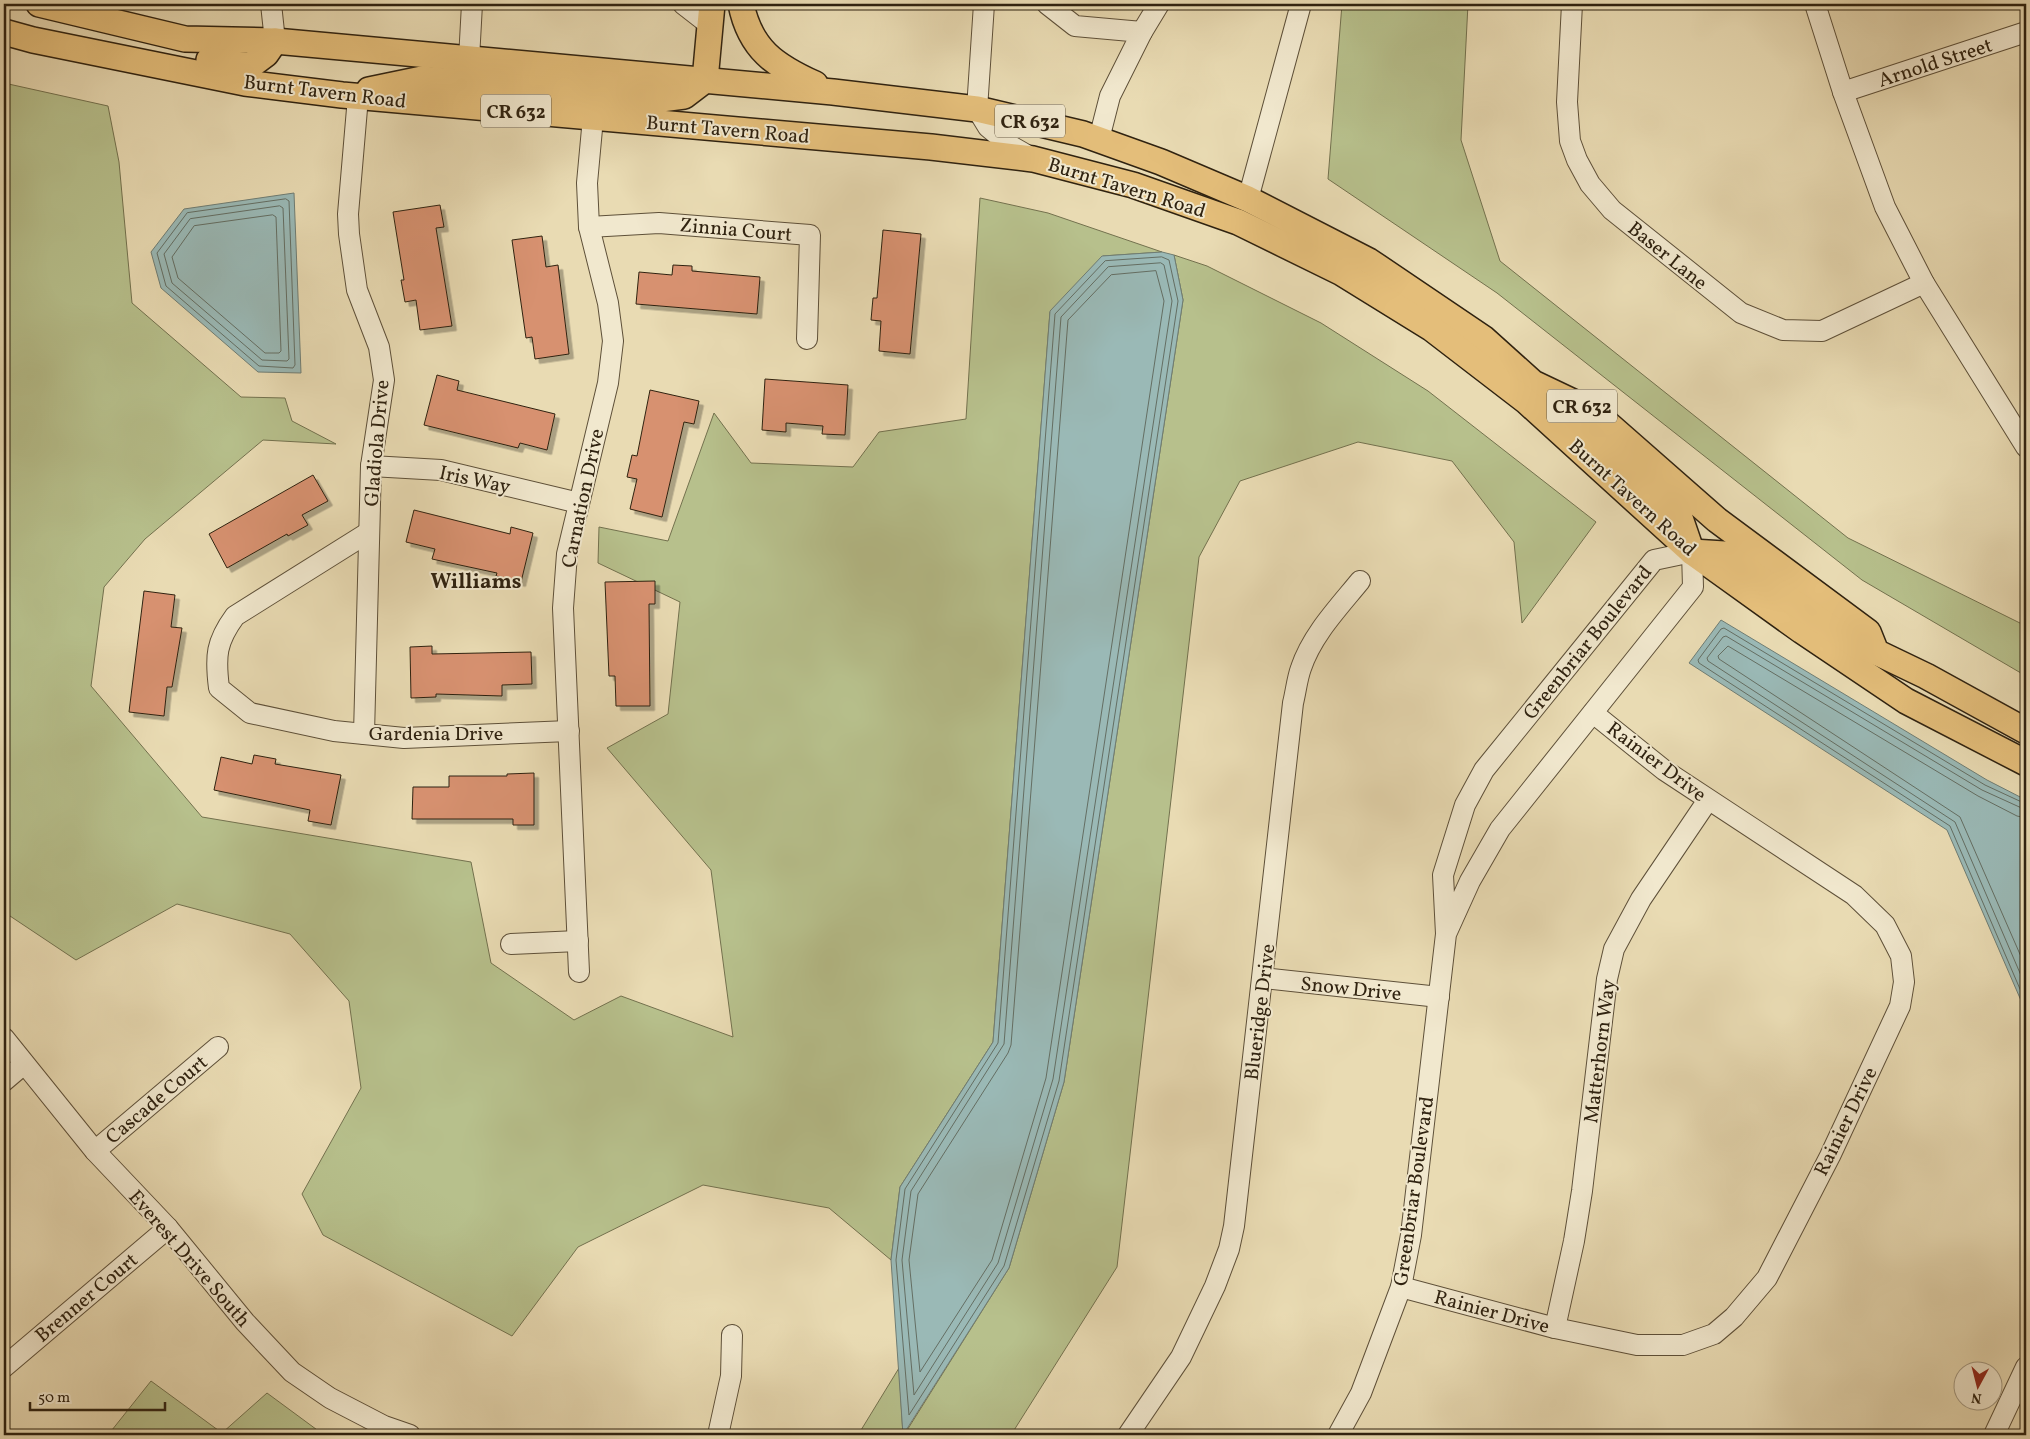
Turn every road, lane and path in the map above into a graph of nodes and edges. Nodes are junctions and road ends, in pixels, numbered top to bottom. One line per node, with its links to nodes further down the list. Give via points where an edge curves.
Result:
1 (39, 4): 16 (main road, Burnt Tavern Road / CR 632, via 185,39)
2 (271, 4): 16 (street)
3 (472, 4): 17 (street)
4 (683, 4): 12 (street)
5 (741, 4): 20 (main road, via 744,18 760,48 786,71)
6 (984, 4): 23 (street)
7 (1048, 4): 14 (street, via 1075,26)
8 (1159, 4): 14 (street)
9 (1301, 4): 27 (street)
10 (1572, 4): 29 (street, Baser Lane, via 1568,102 1570,141 1586,176 1612,210 1741,313 1783,330 1822,331)
11 (1815, 4): 21 (street)
12 (711, 15): 19 (main road)
13 (4, 32): 18 (main road, Burnt Tavern Road / CR 632)
14 (1142, 32): 25 (street, via 1110,96)
15 (2026, 32): 21 (street, Arnold Street)
16 (275, 41): 17 (main road, Burnt Tavern Road / CR 632); 18 (main road, via 266,54 250,66 169,55)
17 (469, 59): 19 (main road, Burnt Tavern Road / CR 632)
18 (149, 64): 22 (main road, Burnt Tavern Road / CR 632, via 245,83)
19 (705, 80): 20 (main road, Burnt Tavern Road / CR 632); 22 (main road, via 684,96 661,100 422,79)
20 (833, 92): 23 (main road, Burnt Tavern Road / CR 632)
21 (1843, 92): 29 (street, via 1886,207)
22 (350, 96): 24 (main road, Burnt Tavern Road / CR 632); 33 (street, Gladiola Drive, via 349,234 358,290 379,347 384,380)
23 (977, 109): 25 (main road, Burnt Tavern Road / CR 632); 26 (street, via 988,127)
24 (593, 118): 26 (main road, Burnt Tavern Road / CR 632); 28 (street, Carnation Drive, via 588,182)
25 (1099, 139): 27 (main road, Burnt Tavern Road / CR 632)
26 (1034, 159): 36 (main road, Burnt Tavern Road / CR 632, via 1133,185 1238,222 1342,273 1431,328 1526,401)
27 (1248, 198): 31 (main road, Burnt Tavern Road / CR 632, via 1369,261 1483,338)
28 (589, 227): 30 (street, Zinnia Court, via 659,223 810,235); 34 (street, Carnation Drive, via 608,303 613,341 608,383)
29 (1924, 283): 32 (street)
30 (807, 338)
31 (1533, 384): 36 (main road, via 1677,509); 38 (main road, Burnt Tavern Road / CR 632, via 1594,412 1717,520 1868,632)
32 (2026, 447)
33 (371, 466): 34 (street, Iris Way, via 441,470); 35 (street, Gladiola Drive)
34 (579, 503): 40 (street, Carnation Drive, via 567,554 563,608)
35 (369, 532): 42 (street, Gladiola Drive); 42 (street, Gardenia Drive, via 235,616 222,634 216,660 219,688 250,713)
36 (1692, 552): 38 (main road, via 1724,554 1857,646); 39 (street, Greenbriar Boulevard, via 1693,587); 43 (main road, Burnt Tavern Road / CR 632, via 1906,701); 45 (street, Greenbriar Boulevard, via 1654,560 1484,770 1465,805 1443,875)
37 (1360, 581): 49 (street, Blueridge Drive, via 1327,621 1301,668 1293,703)
38 (1876, 652): 41 (main road)
39 (1594, 713): 44 (street, Rainier Drive, via 1664,770); 45 (street, Greenbriar Boulevard, via 1500,828 1470,881)
40 (569, 730): 42 (street, Gardenia Drive, via 404,738); 46 (street, Carnation Drive)
41 (2026, 731)
42 (364, 734)
43 (2026, 763)
44 (1708, 800): 58 (street, Matterhorn Way, via 1641,898 1614,949 1607,979 1582,1191); 58 (street, Rainier Drive, via 1854,895 1886,926 1901,956 1904,982 1900,1006 1830,1156 1767,1278 1734,1317 1714,1334 1684,1344 1637,1345)
45 (1446, 934): 50 (street, Greenbriar Boulevard)
46 (578, 941): 47 (street); 48 (street, Carnation Drive)
47 (511, 944)
48 (579, 972)
49 (1263, 978): 50 (street, Snow Drive); 64 (street, Blueridge Drive, via 1229,1249 1181,1357)
50 (1439, 997): 57 (street, Greenbriar Boulevard, via 1411,1235)
51 (4, 1038): 53 (street, Everest Drive South)
52 (218, 1047): 55 (street, Cascade Court)
53 (24, 1064): 54 (street); 55 (street, Everest Drive South)
54 (4, 1081)
55 (95, 1151): 56 (street, Everest Drive South)
56 (168, 1228): 60 (street, Brenner Court); 62 (street, Everest Drive South, via 245,1322 292,1372 330,1398 384,1426)
57 (1401, 1287): 58 (street, Rainier Drive); 65 (street, Greenbriar Boulevard, via 1360,1393)
58 (1556, 1328)
59 (732, 1335): 63 (street, via 731,1376)
60 (4, 1367)
61 (2026, 1367): 66 (street)
62 (410, 1435)
63 (718, 1435)
64 (1128, 1435)
65 (1338, 1435)
66 (1994, 1435)

